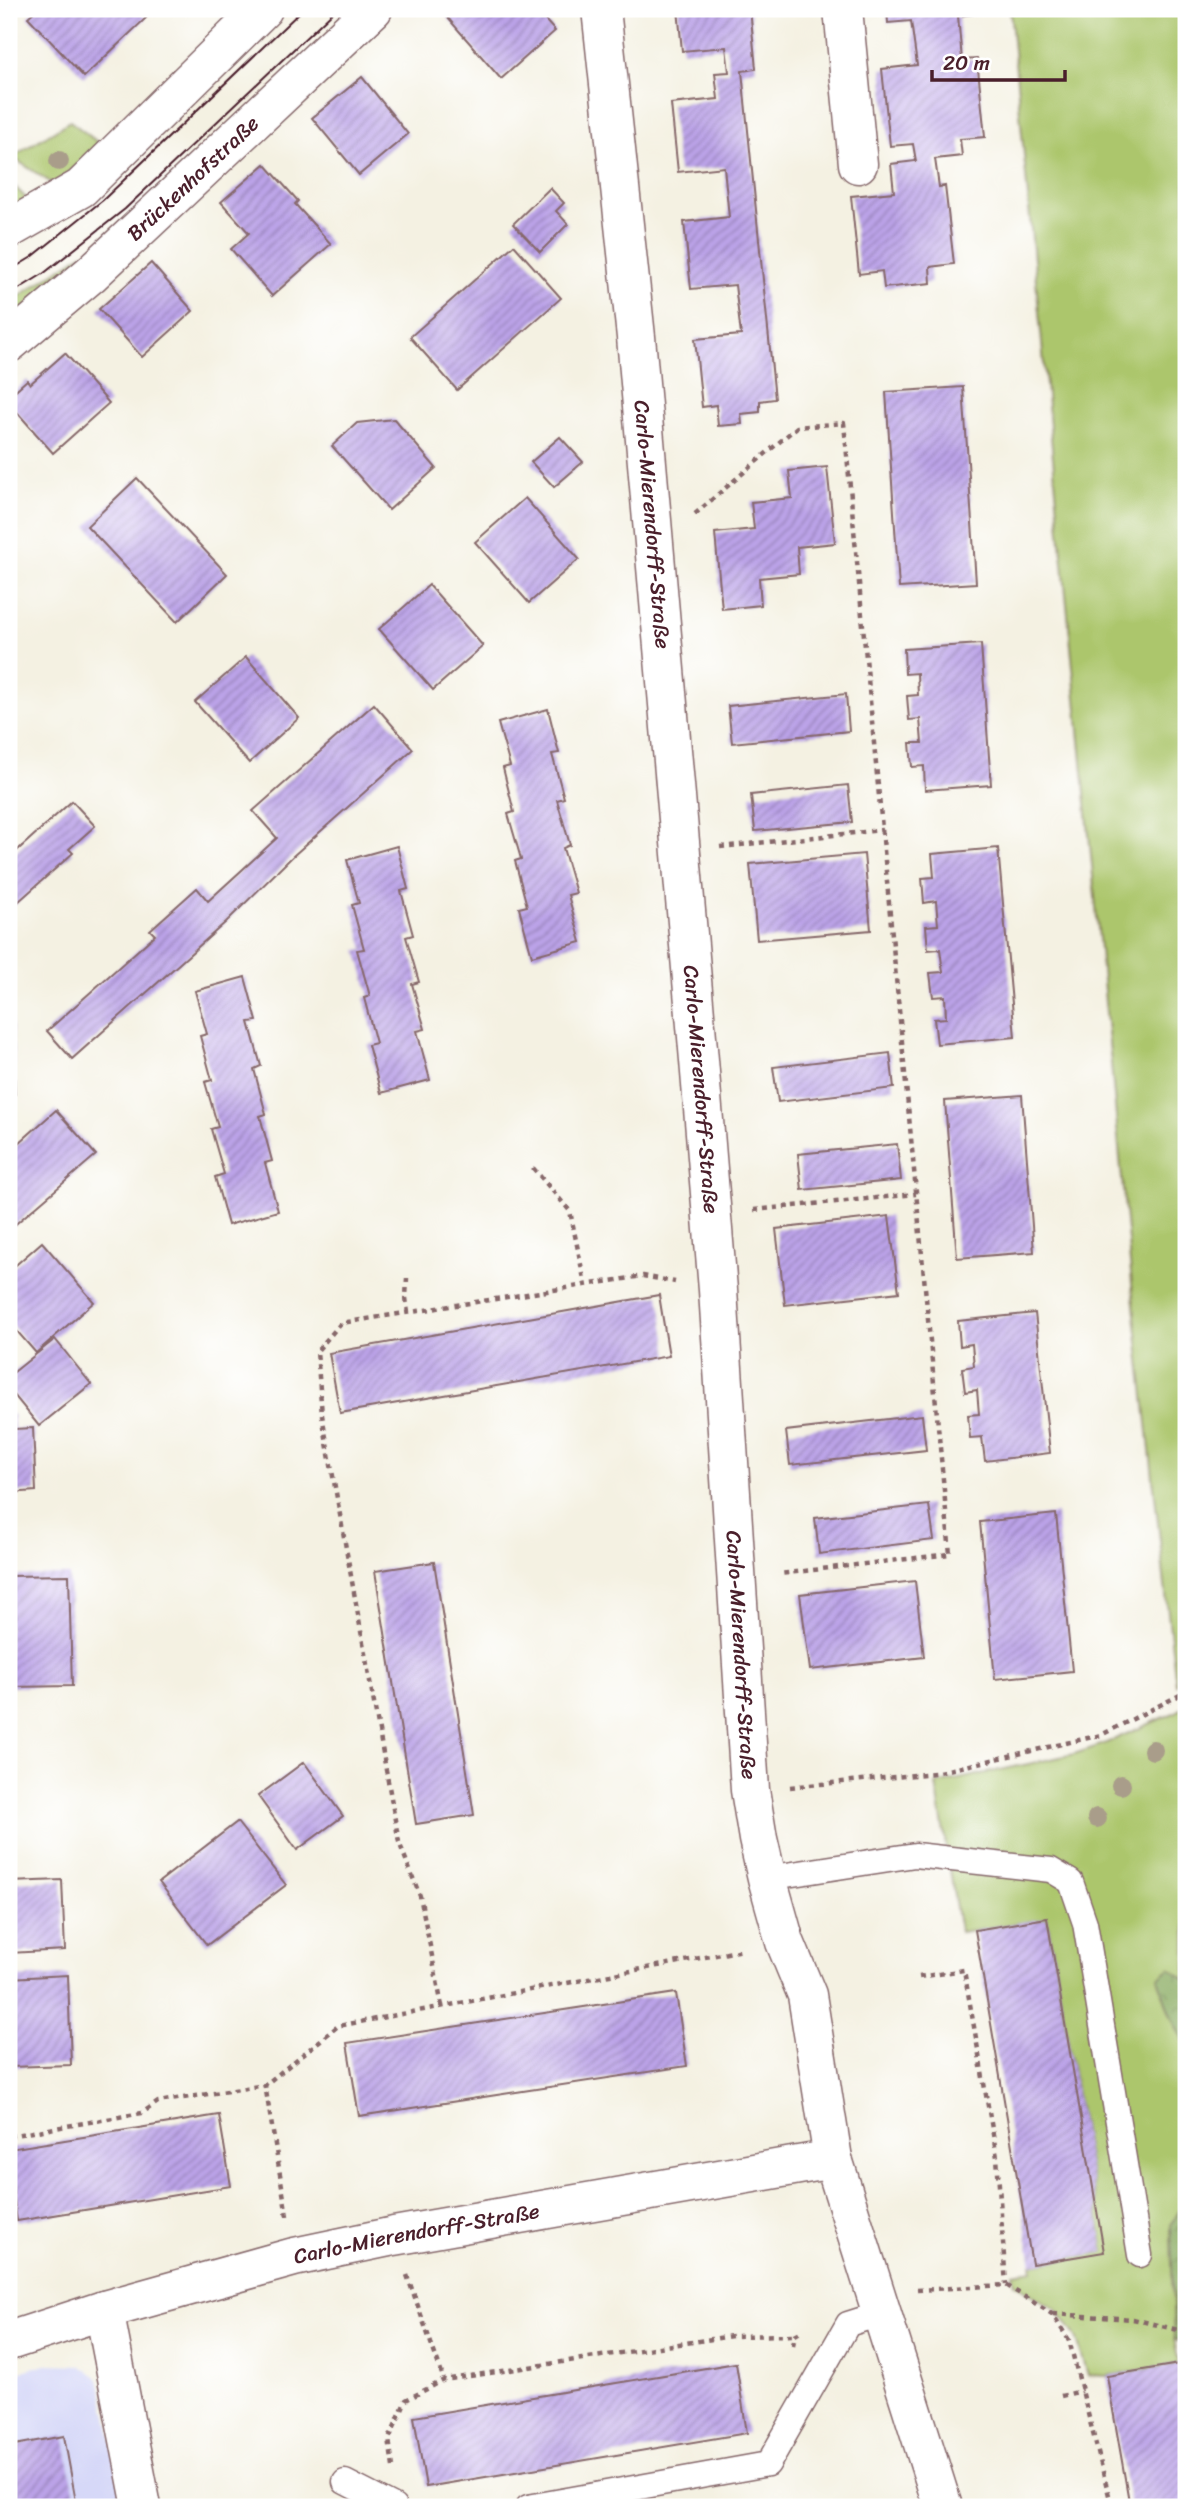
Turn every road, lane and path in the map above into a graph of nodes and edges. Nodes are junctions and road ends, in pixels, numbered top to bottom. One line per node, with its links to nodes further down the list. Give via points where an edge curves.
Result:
1 (263, 9): 6 (street, via 81,188)
2 (373, 9): 7 (street, Brückenhofstraße, via 91,274)
3 (843, 9): 5 (street)
4 (600, 10): 8 (street, Carlo-Mierendorff-Straße)
5 (858, 164)
6 (9, 229)
7 (9, 343)
8 (655, 548): 9 (path, via 797,427 844,423); 10 (street, Carlo-Mierendorff-Straße)
9 (883, 830): 10 (path); 12 (path)
10 (681, 851): 13 (street, Carlo-Mierendorff-Straße)
11 (533, 1168): 15 (path, via 570,1211)
12 (917, 1194): 13 (path); 18 (path, via 950,1554)
13 (712, 1214): 16 (street, Carlo-Mierendorff-Straße)
14 (407, 1278): 17 (path)
15 (585, 1284): 16 (path, via 643,1276); 17 (path)
16 (718, 1290): 18 (street, Carlo-Mierendorff-Straße)
17 (408, 1313): 24 (path, via 341,1323 317,1351 322,1415 399,1843 420,1896)
18 (736, 1578): 20 (street, Carlo-Mierendorff-Straße)
19 (1186, 1692): 20 (path, via 1101,1735 935,1773)
20 (750, 1790): 21 (street, Carlo-Mierendorff-Straße)
21 (768, 1878): 22 (street, Carlo-Mierendorff-Straße); 29 (lane, via 915,1855 1051,1870 1071,1882 1085,1923)
22 (785, 1942): 24 (path); 27 (street, Carlo-Mierendorff-Straße, via 807,1994)
23 (919, 1977): 31 (path, via 964,1970 997,2157)
24 (442, 2006): 25 (path, via 338,2026)
25 (265, 2085): 26 (path, via 158,2102 142,2113); 30 (path)
26 (9, 2136)
27 (833, 2159): 28 (street, Carlo-Mierendorff-Straße); 32 (street, Carlo-Mierendorff-Straße)
28 (394, 2236): 30 (street, Carlo-Mierendorff-Straße); 38 (path)
29 (1140, 2255)
30 (294, 2257): 33 (street, Carlo-Mierendorff-Straße)
31 (1006, 2285): 32 (path); 34 (path)
32 (880, 2303): 45 (lane, via 848,2324 768,2464); 46 (street, Carlo-Mierendorff-Straße)
33 (104, 2310): 37 (street, Carlo-Mierendorff-Straße); 43 (street)
34 (1052, 2314): 35 (path, via 1133,2319); 39 (path, via 1069,2340)
35 (1186, 2332)
36 (795, 2335): 38 (path, via 732,2336)
37 (9, 2341)
38 (444, 2380): 41 (path, via 406,2400 389,2439)
39 (1082, 2391): 40 (path); 47 (path)
40 (1061, 2396)
41 (394, 2472)
42 (345, 2482): 44 (lane)
43 (142, 2507)
44 (394, 2507)
45 (528, 2507)
46 (943, 2507)
47 (1112, 2507)

